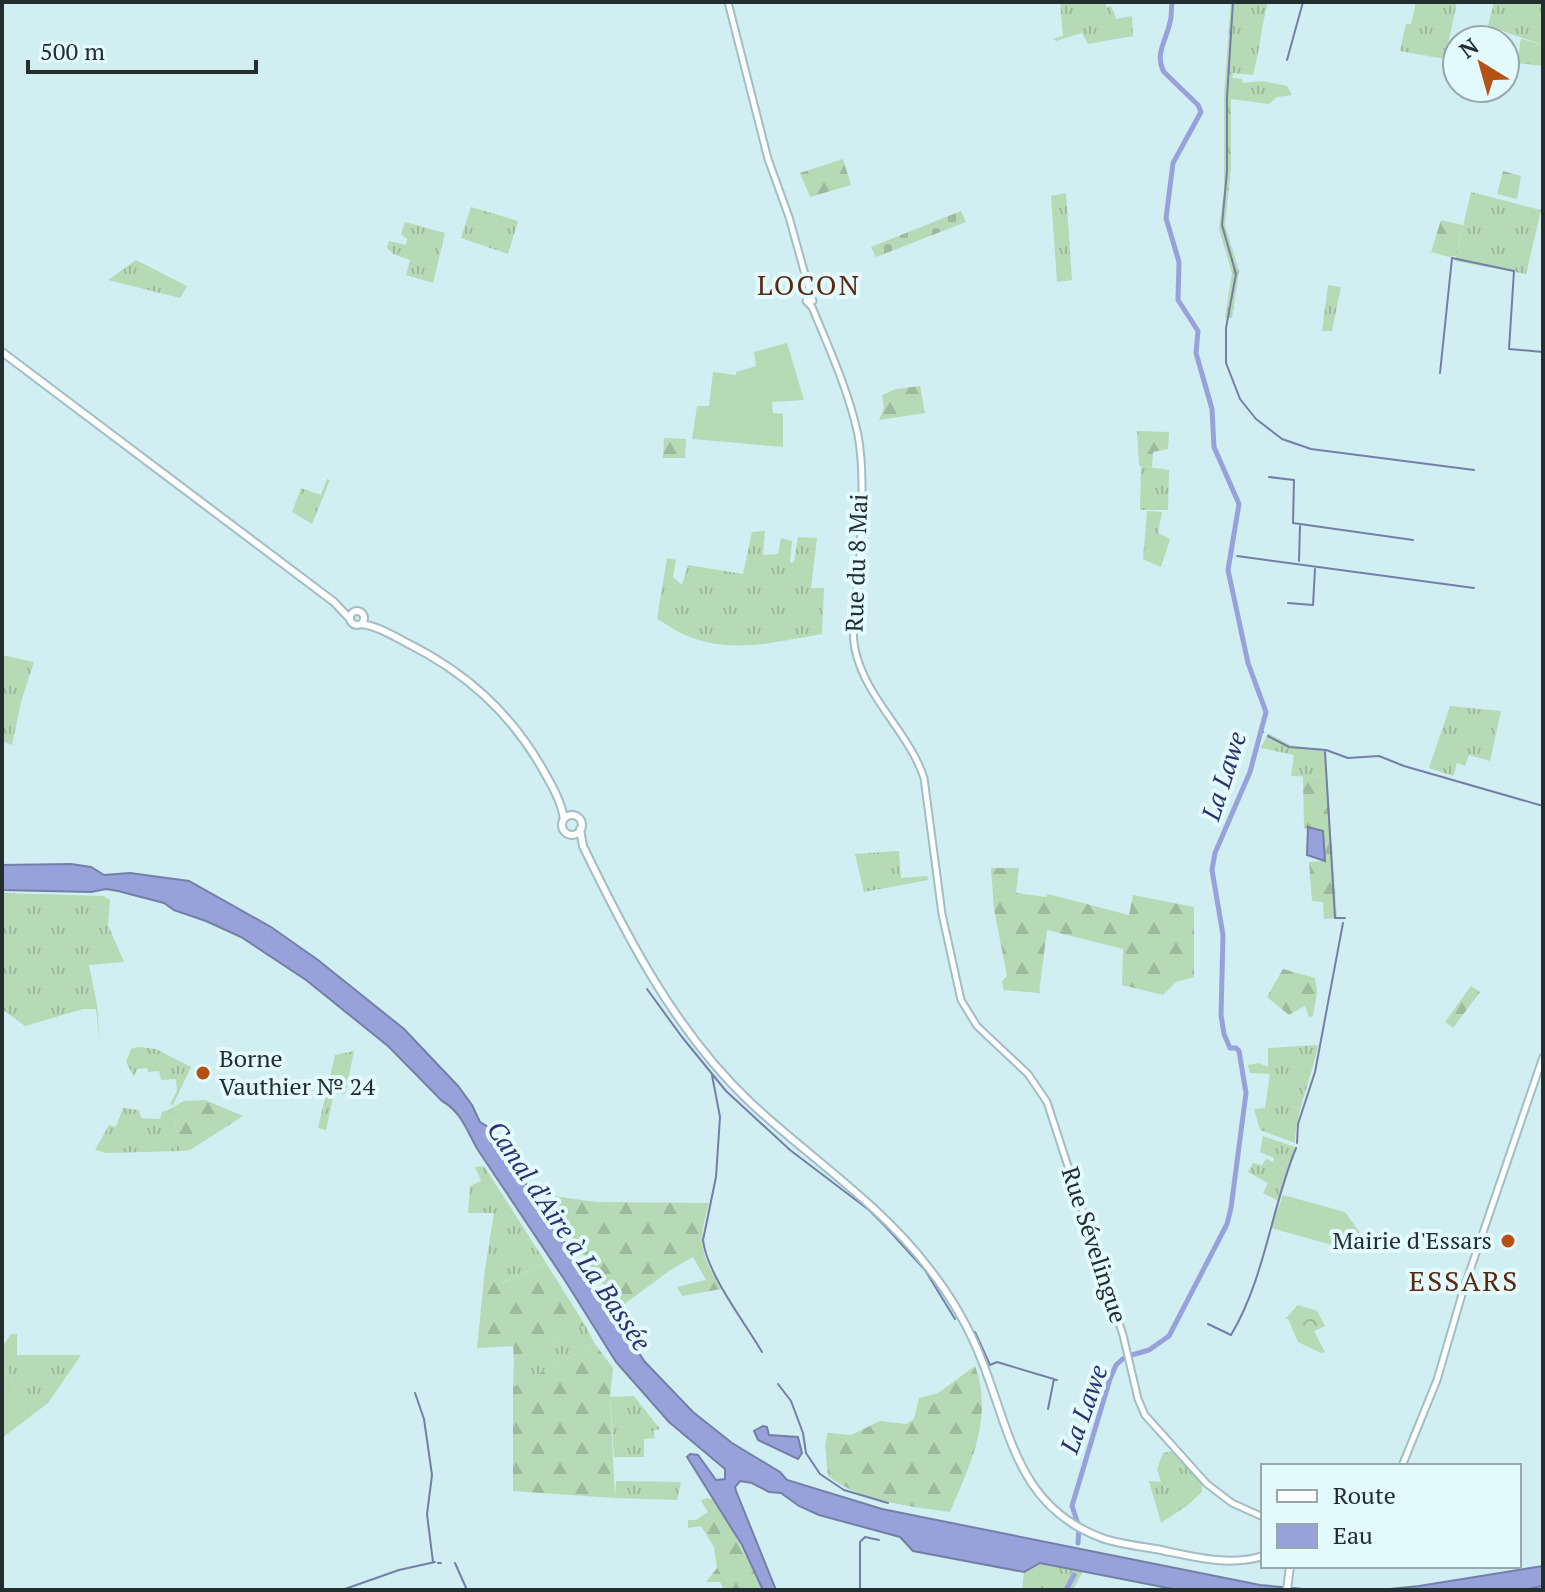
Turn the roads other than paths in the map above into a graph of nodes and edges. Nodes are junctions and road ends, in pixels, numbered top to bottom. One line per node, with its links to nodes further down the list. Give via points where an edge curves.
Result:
1 (728, 2): 16 (main road, Rue du 8 Mai, via 762,140 859,446 856,654 924,778 942,914 961,1000 982,1032)
2 (2, 352): 3 (main road)
3 (334, 602): 4 (main road); 6 (main road)
4 (353, 611): 5 (main road); 6 (main road)
5 (365, 617): 7 (main road); 8 (main road)
6 (350, 619): 7 (main road)
7 (361, 624): 8 (main road)
8 (376, 627): 9 (main road, via 443,661 493,702 534,754)
9 (562, 805): 10 (main road); 11 (main road)
10 (572, 815): 11 (main road); 12 (main road, via 581,820)
11 (564, 819): 13 (main road, via 563,829)
12 (580, 829): 13 (main road); 14 (main road)
13 (571, 834): 14 (main road)
14 (583, 846): 19 (main road, via 644,964 705,1055 761,1113 902,1235 940,1284 982,1361 1018,1463 1046,1502 1072,1523 1121,1543 1213,1560)
15 (1543, 1057): 17 (main road)
16 (1023, 1068): 18 (main road, Rue Sévelingue, via 1051,1113 1140,1405 1153,1426 1220,1495)
17 (1404, 1464)
18 (1261, 1516)
19 (1261, 1556)

